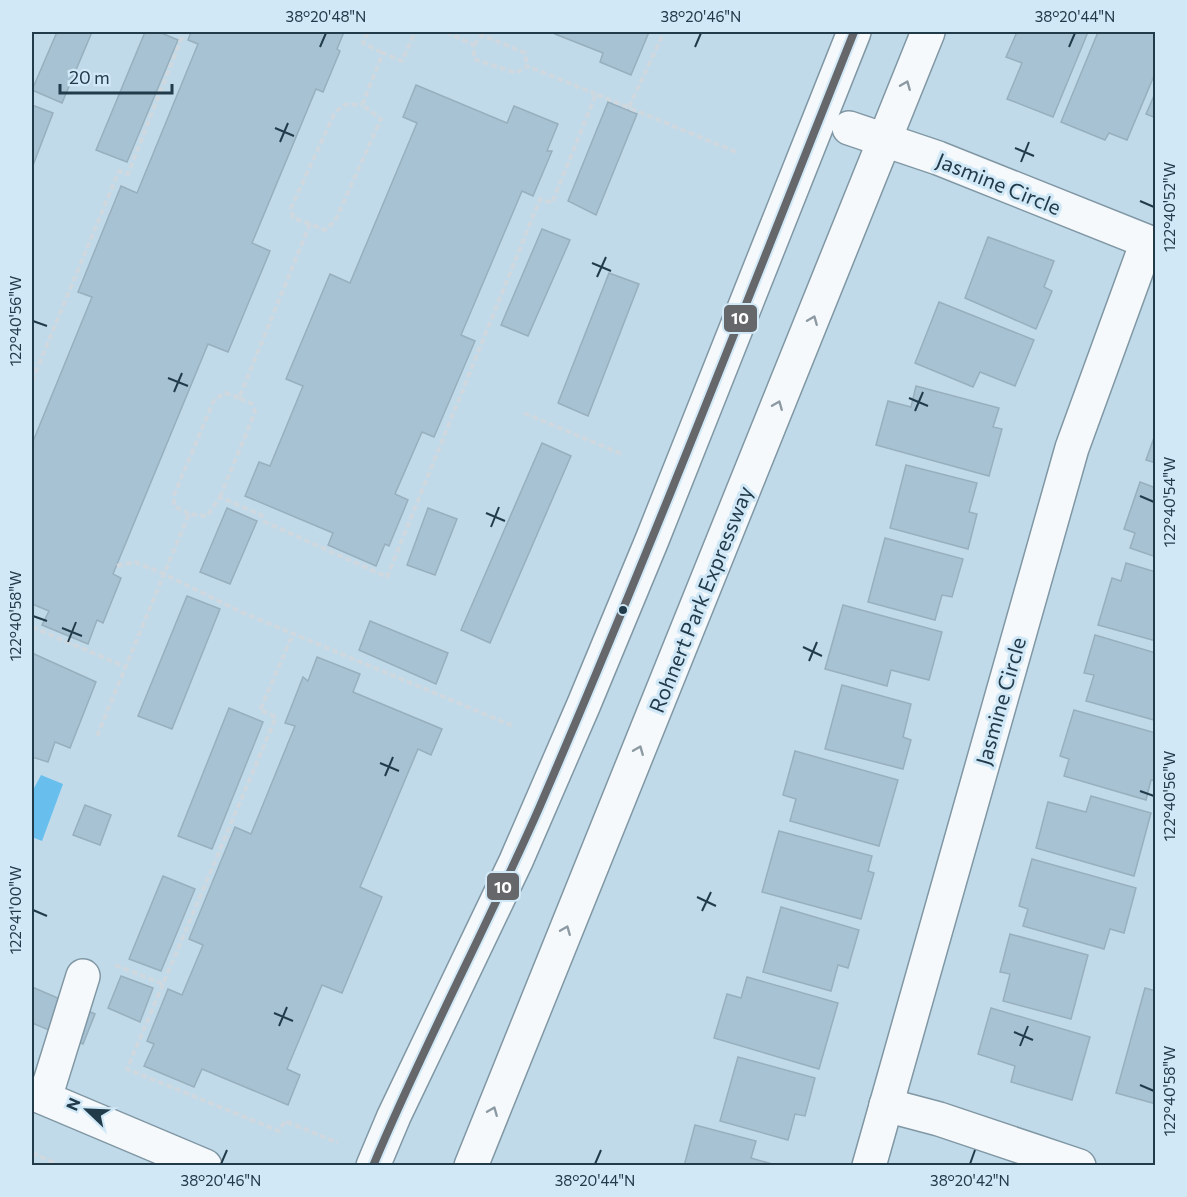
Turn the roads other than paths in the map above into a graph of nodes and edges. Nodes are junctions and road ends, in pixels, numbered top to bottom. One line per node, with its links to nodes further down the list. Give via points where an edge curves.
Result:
1 (854, 32): 10 (main road, via 584,704 516,861)
2 (928, 32): 4 (main road, Rohnert Park Expressway, one-way to 2)
3 (849, 128): 4 (main road, Jasmine Circle)
4 (884, 139): 5 (main road, Jasmine Circle); 11 (main road, Rohnert Park Expressway, one-way to 4)
5 (1151, 244): 8 (main road, Jasmine Circle, via 1072,448)
6 (96, 969): 7 (main road)
7 (38, 1095): 9 (main road)
8 (886, 1105): 12 (main road, Jasmine Circle); 13 (main road)
9 (205, 1166)
10 (373, 1166)
11 (471, 1166)
12 (869, 1166)
13 (1079, 1166)

